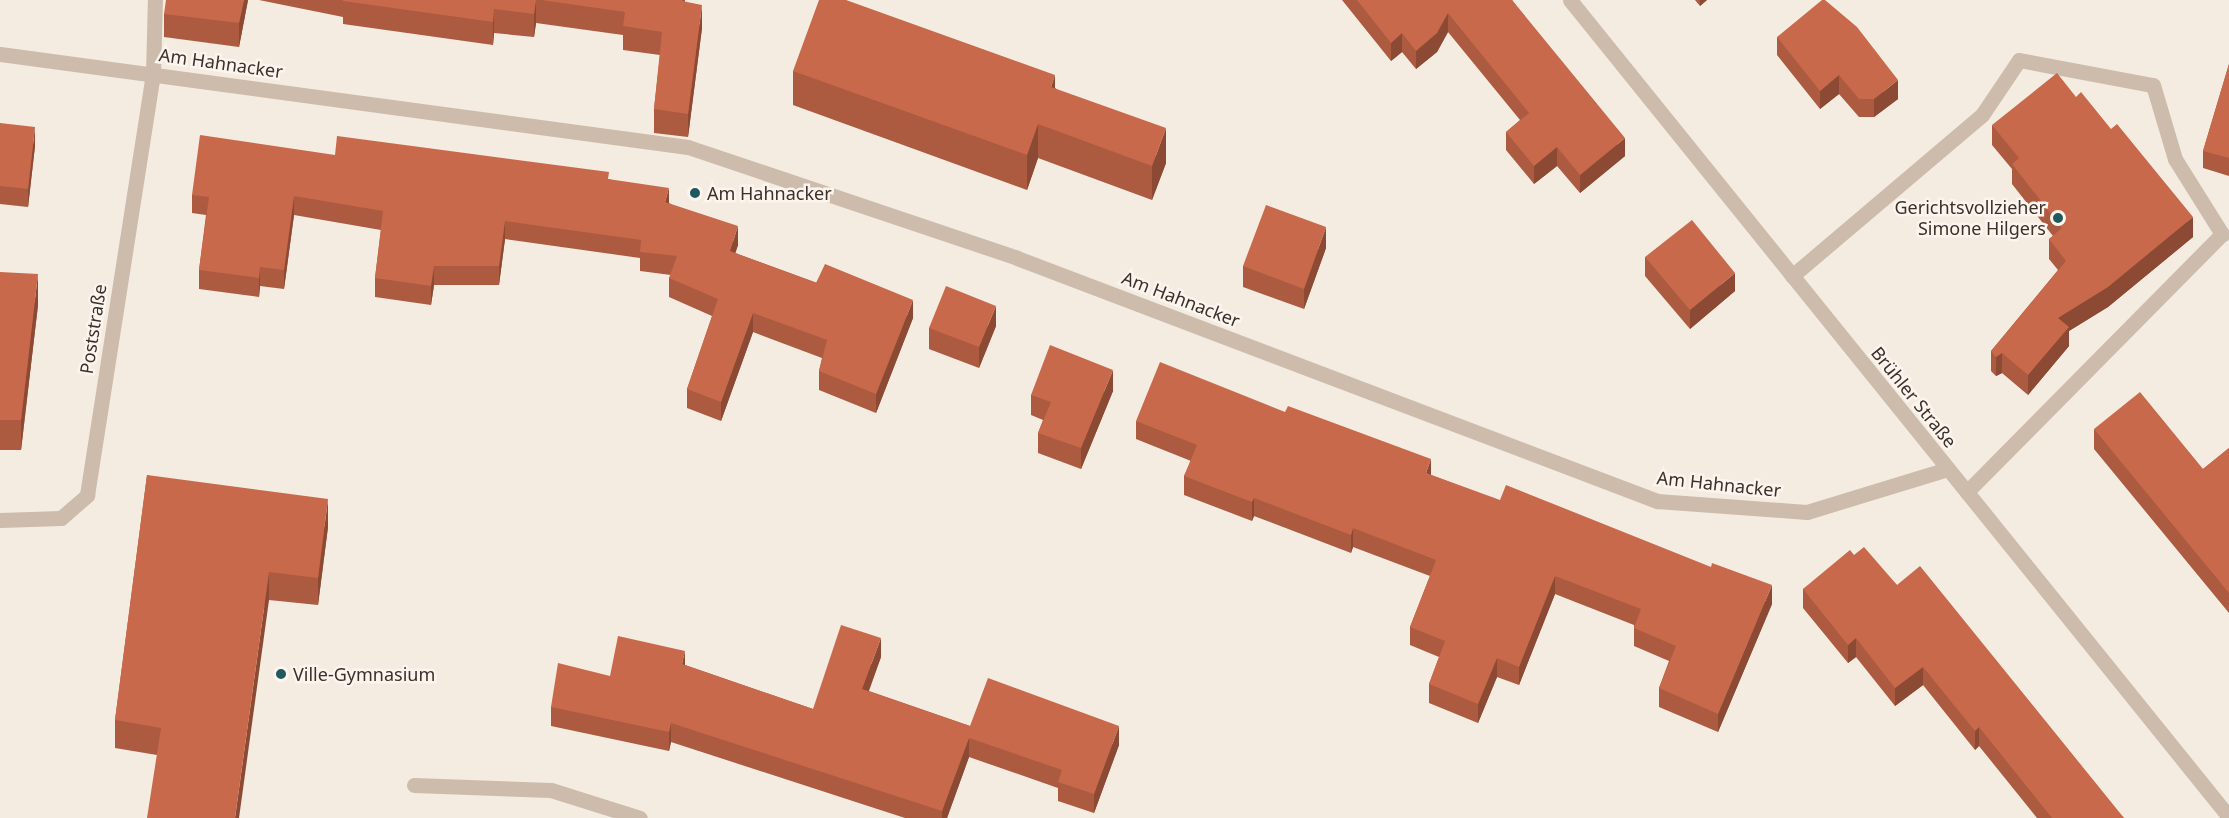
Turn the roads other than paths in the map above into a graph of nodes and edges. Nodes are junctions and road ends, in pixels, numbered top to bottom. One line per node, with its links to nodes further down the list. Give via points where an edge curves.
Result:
1 (155, 0): 4 (street, Poststraße)
2 (1570, 0): 5 (street, Brühler Straße)
3 (0, 54): 4 (street, Am Hahnacker)
4 (153, 74): 6 (street, Am Hahnacker, via 688,147 1017,258 1657,501 1807,512); 8 (street, Poststraße, via 87,495 61,518)
5 (1792, 276): 6 (street, Brühler Straße); 7 (street, via 1982,115 2019,60 2153,85 2175,159 2222,234)
6 (1948, 469): 7 (street, Brühler Straße)
7 (1967, 492): 10 (street, Brühler Straße)
8 (0, 520)
9 (414, 785): 11 (street, via 551,790)
10 (2229, 817)
11 (639, 818)

